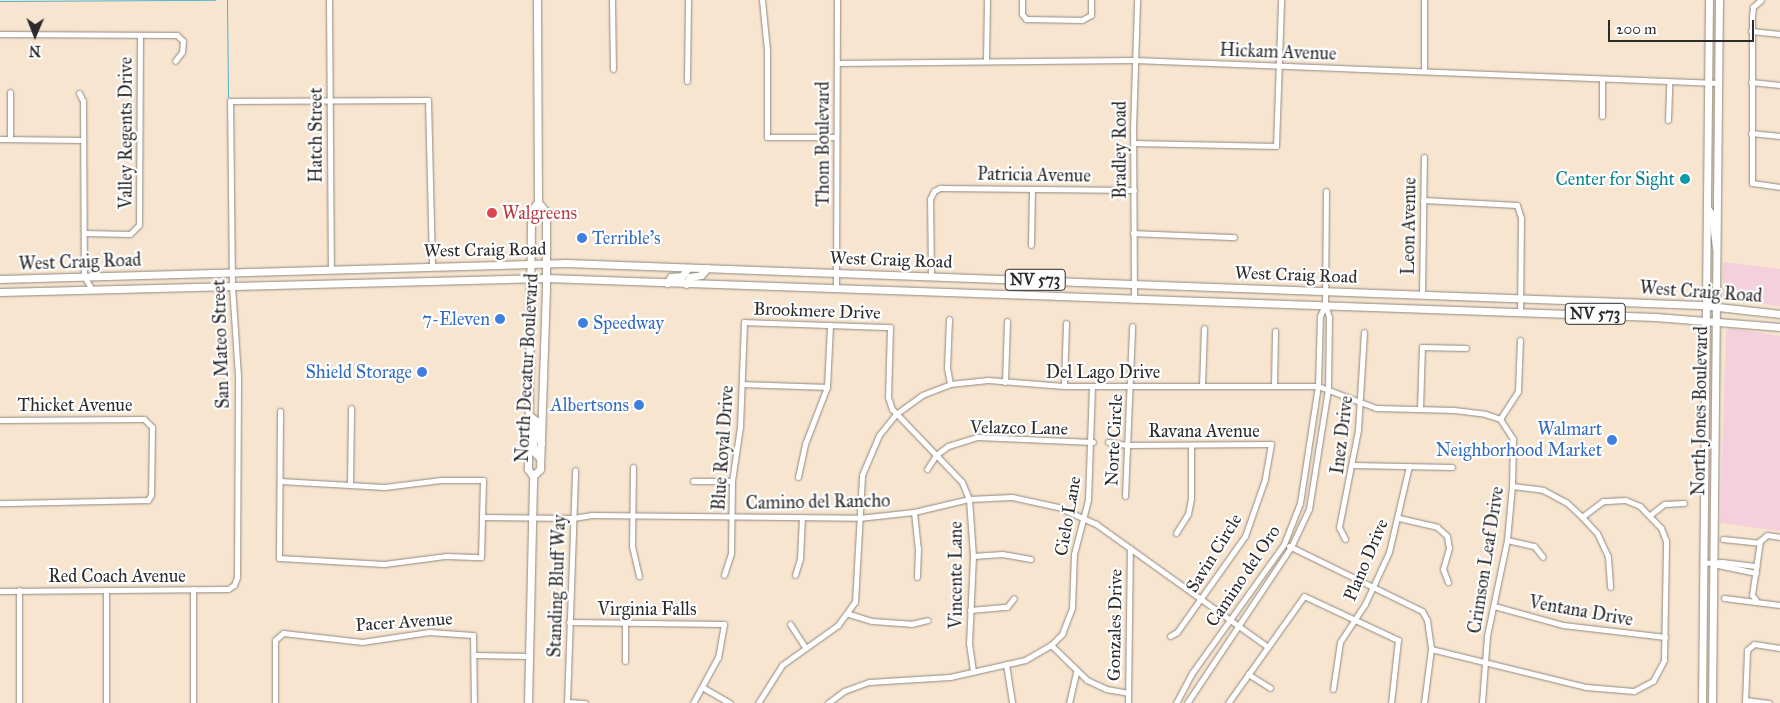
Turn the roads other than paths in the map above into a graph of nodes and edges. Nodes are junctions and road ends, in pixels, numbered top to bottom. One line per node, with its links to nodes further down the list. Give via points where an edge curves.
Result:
1 (329, 0): 36 (street, Hatch Street)
2 (537, 0): 53 (main road, North Decatur Boulevard)
3 (612, 0): 25 (street)
4 (688, 0): 28 (street)
5 (762, 0): 41 (street, via 767,50 767,137)
6 (837, 0): 23 (street, Thom Boulevard)
7 (987, 0): 22 (street)
8 (1022, 0): 9 (street, via 1022,14 1030,20 1082,20 1091,14)
9 (1091, 0)
10 (1137, 0): 20 (street, Bradley Road)
11 (1281, 0): 24 (street)
12 (1424, 0): 26 (street)
13 (1709, 0): 31 (main road, North Jones Boulevard)
14 (1719, 0): 32 (main road, North Jones Boulevard)
15 (1761, 0): 16 (street, via 1753,7)
16 (1751, 31): 18 (street); 30 (street)
17 (0, 34): 19 (street)
18 (1780, 34)
19 (140, 35): 21 (street, via 180,36 182,52); 55 (street, Valley Regents Drive, via 139,225 130,234)
20 (1134, 60): 22 (street, Hickam Avenue); 24 (street, Hickam Avenue); 45 (street, Bradley Road)
21 (175, 61)
22 (986, 61): 23 (street, Hickam Avenue)
23 (837, 63): 41 (street, Thom Boulevard)
24 (1280, 66): 26 (street, Hickam Avenue); 45 (street, via 1276,146)
25 (613, 69)
26 (1424, 70): 27 (street, Hickam Avenue)
27 (1602, 79): 29 (street, Hickam Avenue); 37 (street)
28 (688, 81)
29 (1669, 82): 31 (street, Hickam Avenue); 38 (street)
30 (1751, 82): 33 (street); 39 (street)
31 (1708, 83): 32 (street, Hickam Avenue); 54 (main road, North Jones Boulevard)
32 (1718, 83): 48 (main road, North Jones Boulevard)
33 (1780, 85)
34 (10, 92): 43 (street)
35 (79, 93): 44 (street, via 83,101)
36 (330, 98): 62 (street, via 428,100); 66 (street, Hatch Street); 67 (street, San Mateo Street, via 230,101)
37 (1602, 116)
38 (1668, 120)
39 (1751, 133): 40 (street); 47 (street, via 1752,183)
40 (1780, 136)
41 (836, 137): 68 (street, Thom Boulevard)
42 (0, 139): 43 (street)
43 (10, 139): 44 (street)
44 (83, 140): 55 (street)
45 (1134, 143): 50 (street, Bradley Road)
46 (1424, 157): 52 (street, Leon Avenue)
47 (1780, 187)
48 (1717, 188): 54 (main road); 59 (main road, North Jones Boulevard)
49 (1032, 189): 50 (street, Patricia Avenue); 58 (street); 70 (street, Patricia Avenue, via 940,188 934,191 930,199)
50 (1134, 190): 56 (street, Bradley Road)
51 (1326, 191): 82 (street, Camino del Oro)
52 (1423, 200): 83 (street, Leon Avenue); 84 (street, via 1517,205 1521,218)
53 (538, 202): 60 (main road, North Decatur Boulevard, via 531,211); 61 (main road, North Decatur Boulevard, via 546,212)
54 (1707, 208): 59 (main road, via 1712,215); 88 (main road, North Jones Boulevard)
55 (84, 233): 69 (street)
56 (1133, 233): 57 (street); 76 (street, Bradley Road)
57 (1234, 238)
58 (1031, 245)
59 (1718, 254): 89 (main road, North Jones Boulevard)
60 (532, 263): 61 (main road, West Craig Road / NV 573); 62 (main road, West Craig Road); 71 (main road, North Decatur Boulevard)
61 (546, 263): 64 (main road, West Craig Road / NV 573); 72 (main road, North Decatur Boulevard)
62 (432, 265): 63 (main road, West Craig Road)
63 (392, 267): 66 (main road, West Craig Road); 74 (main road)
64 (688, 268): 65 (main road, West Craig Road / NV 573); 75 (main road, via 682,276 671,277)
65 (707, 268): 68 (main road, West Craig Road / NV 573); 77 (main road, via 701,275 690,277)
66 (331, 270): 67 (main road, West Craig Road)
67 (232, 273): 69 (main road, West Craig Road); 78 (street, San Mateo Street)
68 (836, 273): 70 (main road, West Craig Road / NV 573); 79 (street, Thom Boulevard)
69 (84, 276): 73 (main road, West Craig Road); 80 (street)
70 (931, 276): 76 (main road, West Craig Road / NV 573)
71 (532, 278): 72 (main road, West Craig Road / NV 573); 74 (main road, West Craig Road); 124 (main road, North Decatur Boulevard)
72 (546, 278): 75 (main road, West Craig Road / NV 573); 130 (main road, North Decatur Boulevard)
73 (0, 279)
74 (392, 281): 78 (main road, West Craig Road)
75 (667, 283): 77 (main road, West Craig Road / NV 573)
76 (1134, 283): 82 (main road, West Craig Road / NV 573); 86 (street, Bradley Road)
77 (686, 284): 79 (main road, West Craig Road / NV 573)
78 (232, 286): 80 (main road, West Craig Road); 188 (street, San Mateo Street, via 238,376 237,577)
79 (836, 289): 86 (main road, West Craig Road / NV 573)
80 (92, 290): 81 (main road, West Craig Road)
81 (0, 292)
82 (1325, 292): 83 (main road, West Craig Road / NV 573); 87 (street, Camino del Oro)
83 (1422, 295): 84 (main road, West Craig Road / NV 573)
84 (1521, 298): 85 (main road, West Craig Road / NV 573); 90 (street)
85 (1562, 299): 88 (main road, West Craig Road / NV 573); 91 (main road)
86 (1134, 300): 87 (main road, West Craig Road / NV 573)
87 (1325, 305): 90 (main road, West Craig Road / NV 573); 116 (street, Camino del Oro, via 1320,316); 118 (street, Camino del Oro, via 1329,316)
88 (1706, 305): 89 (main road, West Craig Road / NV 573); 94 (main road, North Jones Boulevard)
89 (1718, 306): 92 (main road, West Craig Road / NV 573); 95 (main road, North Jones Boulevard)
90 (1520, 312): 91 (main road, West Craig Road / NV 573)
91 (1561, 313): 94 (main road, West Craig Road / NV 573)
92 (1780, 314)
93 (949, 319): 110 (street, via 947,368)
94 (1706, 319): 95 (main road, West Craig Road / NV 573); 136 (main road, North Jones Boulevard)
95 (1717, 320): 102 (main road, West Craig Road / NV 573); 137 (main road, North Jones Boulevard)
96 (1007, 321): 108 (street)
97 (744, 322): 99 (street, Brookmere Drive); 109 (street, Blue Royal Drive)
98 (1066, 323): 112 (street)
99 (830, 325): 101 (street, Brookmere Drive); 117 (street)
100 (1132, 326): 114 (street, Norte Circle)
101 (890, 327): 123 (street, Vincente Lane, via 888,397)
102 (1780, 327)
103 (1204, 328): 115 (street)
104 (1275, 331): 111 (street)
105 (1364, 332): 119 (street, Inez Drive)
106 (1520, 340): 125 (street, via 1518,391)
107 (1466, 348): 121 (street, via 1422,347)
108 (1005, 382): 110 (street, Del Lago Drive, via 975,380); 112 (street, Del Lago Drive)
109 (742, 384): 117 (street); 147 (street, Blue Royal Drive)
110 (950, 384): 123 (street, Del Lago Drive, via 922,395)
111 (1274, 384): 115 (street, Del Lago Drive); 116 (street, Del Lago Drive)
112 (1064, 386): 113 (street, Del Lago Drive)
113 (1092, 386): 114 (street, Del Lago Drive); 128 (street, Cielo Lane)
114 (1131, 386): 115 (street, Del Lago Drive); 132 (street, Norte Circle)
115 (1202, 386)
116 (1318, 386): 118 (street, Del Lago Drive); 173 (street, Camino del Oro, via 1306,479)
117 (827, 387): 145 (street, via 805,444)
118 (1328, 389): 119 (street, Del Lago Drive); 174 (street, Camino del Oro, via 1314,486 1308,509)
119 (1361, 402): 121 (street, Del Lago Drive, via 1384,410); 138 (street, Inez Drive)
120 (351, 408): 149 (street)
121 (1420, 409): 125 (street, Del Lago Drive, via 1485,414)
122 (280, 411): 148 (street)
123 (896, 414): 134 (street, Vincente Lane); 164 (street, Del Lago Drive, via 870,451 862,475)
124 (529, 415): 127 (main road, North Decatur Boulevard); 130 (main road, via 535,420 535,433)
125 (1500, 419): 150 (street, Crimson Leaf Drive, via 1513,439)
126 (0, 420): 153 (street, Thicket Avenue, via 144,418 149,422 151,495 148,500)
127 (529, 432): 135 (main road, via 534,440 535,453); 144 (main road, North Decatur Boulevard, via 528,469)
128 (1093, 442): 134 (street, Velazco Lane, via 977,437 961,440); 161 (street, Cielo Lane, via 1088,500)
129 (1108, 442): 132 (street, Ravana Avenue)
130 (541, 443): 135 (main road, North Decatur Boulevard)
131 (1271, 444): 133 (street, Ravana Avenue); 197 (street, Savin Circle, via 1266,480 1256,512 1237,549)
132 (1128, 445): 133 (street, Ravana Avenue); 151 (street, Norte Circle)
133 (1191, 445): 167 (street, via 1192,498 1188,514)
134 (936, 455): 142 (street, Velazco Lane); 152 (street, Vincente Lane, via 962,482)
135 (540, 458): 144 (main road, North Decatur Boulevard, via 540,470)
136 (1704, 458): 137 (main road); 179 (main road, North Jones Boulevard)
137 (1713, 458): 180 (main road, North Jones Boulevard)
138 (1353, 465): 139 (street); 169 (street, Inez Drive, via 1339,526)
139 (1410, 466): 141 (street); 165 (street, Plano Drive)
140 (633, 467): 156 (street)
141 (1452, 467)
142 (927, 469)
143 (576, 470): 163 (street, Standing Bluff Way)
144 (533, 476): 162 (main road, North Decatur Boulevard)
145 (798, 477)
146 (693, 481): 147 (street)
147 (732, 481): 158 (street, Blue Royal Drive)
148 (280, 482): 149 (street); 159 (street, via 279,558 384,564 446,556 481,557)
149 (350, 484): 159 (street, via 384,487 441,480 483,480)
150 (1512, 486): 166 (street, via 1543,490 1566,502); 171 (street, Crimson Leaf Drive)
151 (1125, 496)
152 (969, 499): 155 (street, Camino del Rancho); 161 (street, Camino del Rancho, via 1012,497 1044,502); 176 (street, Vincente Lane)
153 (0, 503)
154 (1684, 503): 157 (street, via 1664,504)
155 (914, 512): 164 (street, Camino del Rancho); 186 (street)
156 (632, 515): 158 (street, Camino del Rancho); 163 (street, Camino del Rancho); 185 (street, via 632,546)
157 (1650, 515): 166 (street, via 1633,502 1610,499 1597,504); 211 (street, via 1661,528 1666,541)
158 (731, 516): 160 (street, Camino del Rancho); 183 (street, Blue Royal Drive, via 731,553)
159 (482, 517): 162 (street, Camino del Rancho)
160 (802, 517): 164 (street, Camino del Rancho); 184 (street, via 800,559)
161 (1083, 517): 175 (street, Camino del Rancho); 212 (street, Cielo Lane, via 1074,554 1072,608 1062,634)
162 (532, 518): 163 (street, Camino del Rancho); 218 (main road, North Decatur Boulevard)
163 (573, 518): 206 (street, Standing Bluff Way)
164 (859, 518): 202 (street, Del Lago Drive, via 857,596)
165 (1399, 518): 187 (street, via 1437,527 1447,536 1449,548 1442,569); 191 (street, Plano Drive)
166 (1582, 518): 189 (street, via 1601,540 1610,565)
167 (1176, 533)
168 (1780, 536): 172 (street, via 1764,536)
169 (1345, 539)
170 (1723, 539): 172 (street)
171 (1507, 540): 177 (street, via 1534,546); 200 (street, Crimson Leaf Drive)
172 (1759, 543): 181 (street)
173 (1284, 544): 174 (street); 205 (street, Camino del Oro)
174 (1291, 547): 191 (street); 209 (street, Camino del Oro)
175 (1130, 548): 197 (street, Camino del Rancho); 228 (street, Gonzales Drive)
176 (973, 556): 178 (street, via 1002,554); 201 (street, Vincente Lane)
177 (1543, 557)
178 (1031, 559)
179 (1703, 564): 180 (street); 253 (main road, North Jones Boulevard)
180 (1713, 564): 181 (street); 182 (street); 254 (main road, North Jones Boulevard)
181 (1757, 566): 182 (street)
182 (1756, 573): 198 (street, via 1752,595)
183 (724, 574)
184 (794, 575)
185 (640, 576)
186 (917, 577)
187 (1448, 582)
188 (234, 585): 190 (street, Red Coach Avenue, via 228,589)
189 (1610, 587)
190 (193, 589): 193 (street, Red Coach Avenue); 234 (street)
191 (1372, 589): 203 (street, Plano Drive); 216 (street, via 1422,611 1427,620)
192 (19, 590): 193 (street, Red Coach Avenue); 194 (street, Red Coach Avenue); 232 (street)
193 (106, 590): 233 (street)
194 (0, 591)
195 (1014, 598): 201 (street, via 1007,607)
196 (1724, 598): 198 (street)
197 (1202, 599): 205 (street, Camino del Rancho); 210 (street, Savin Circle, via 1177,632)
198 (1756, 600): 199 (street)
199 (1780, 604)
200 (1494, 606): 211 (street, Ventana Drive, via 1563,625); 220 (street, Crimson Leaf Drive, via 1488,636)
201 (970, 610): 222 (street, Vincente Lane)
202 (849, 614): 204 (street, via 872,621 911,624); 214 (street)
203 (1354, 619): 213 (street, via 1304,596); 227 (street, Plano Drive, via 1340,642); 250 (street, via 1398,640)
204 (928, 620)
205 (1231, 620): 209 (street, Camino del Rancho); 247 (street, Camino del Oro, via 1192,673)
206 (569, 622): 207 (street, Virginia Falls); 230 (street, Standing Bluff Way)
207 (625, 623): 219 (street); 225 (street, Virginia Falls, via 724,624 718,657)
208 (790, 624): 214 (street)
209 (1238, 626): 213 (street, Camino del Rancho); 248 (street, Camino del Oro)
210 (1170, 636)
211 (1665, 637): 220 (street, via 1664,660 1653,681 1634,691 1553,681)
212 (1052, 646): 221 (street, via 1039,654); 223 (street)
213 (1268, 646): 224 (street)
214 (806, 647): 241 (street, via 782,665)
215 (1780, 648): 231 (street, via 1750,647 1746,657)
216 (1431, 649): 220 (street); 251 (street)
217 (476, 655): 218 (street); 235 (street, Pacer Avenue, via 473,635 429,632 362,642 300,634 278,636); 236 (street)
218 (529, 656): 237 (main road, North Decatur Boulevard)
219 (625, 661)
220 (1488, 663): 252 (street, Crimson Leaf Drive)
221 (1006, 664): 222 (street); 244 (street)
222 (973, 672): 229 (street, via 925,680 869,682)
223 (1076, 672): 228 (street, via 1106,689); 245 (street)
224 (1248, 674): 226 (street); 249 (street)
225 (702, 687): 239 (street); 240 (street)
226 (1270, 688)
227 (1333, 689)
228 (1128, 693): 246 (street, Gonzales Drive)
229 (833, 698): 242 (street); 243 (street)
230 (567, 702): 238 (street)
231 (1745, 702): 255 (street)
232 (19, 703)
233 (106, 703)
234 (192, 703)
235 (275, 703)
236 (474, 703)
237 (528, 703)
238 (585, 703)
239 (693, 703)
240 (730, 703)
241 (758, 703)
242 (828, 703)
243 (837, 703)
244 (1012, 703)
245 (1069, 703)
246 (1128, 703)
247 (1176, 703)
248 (1187, 703)
249 (1228, 703)
250 (1391, 703)
251 (1424, 703)
252 (1482, 703)
253 (1702, 703)
254 (1712, 703)
255 (1769, 703)

